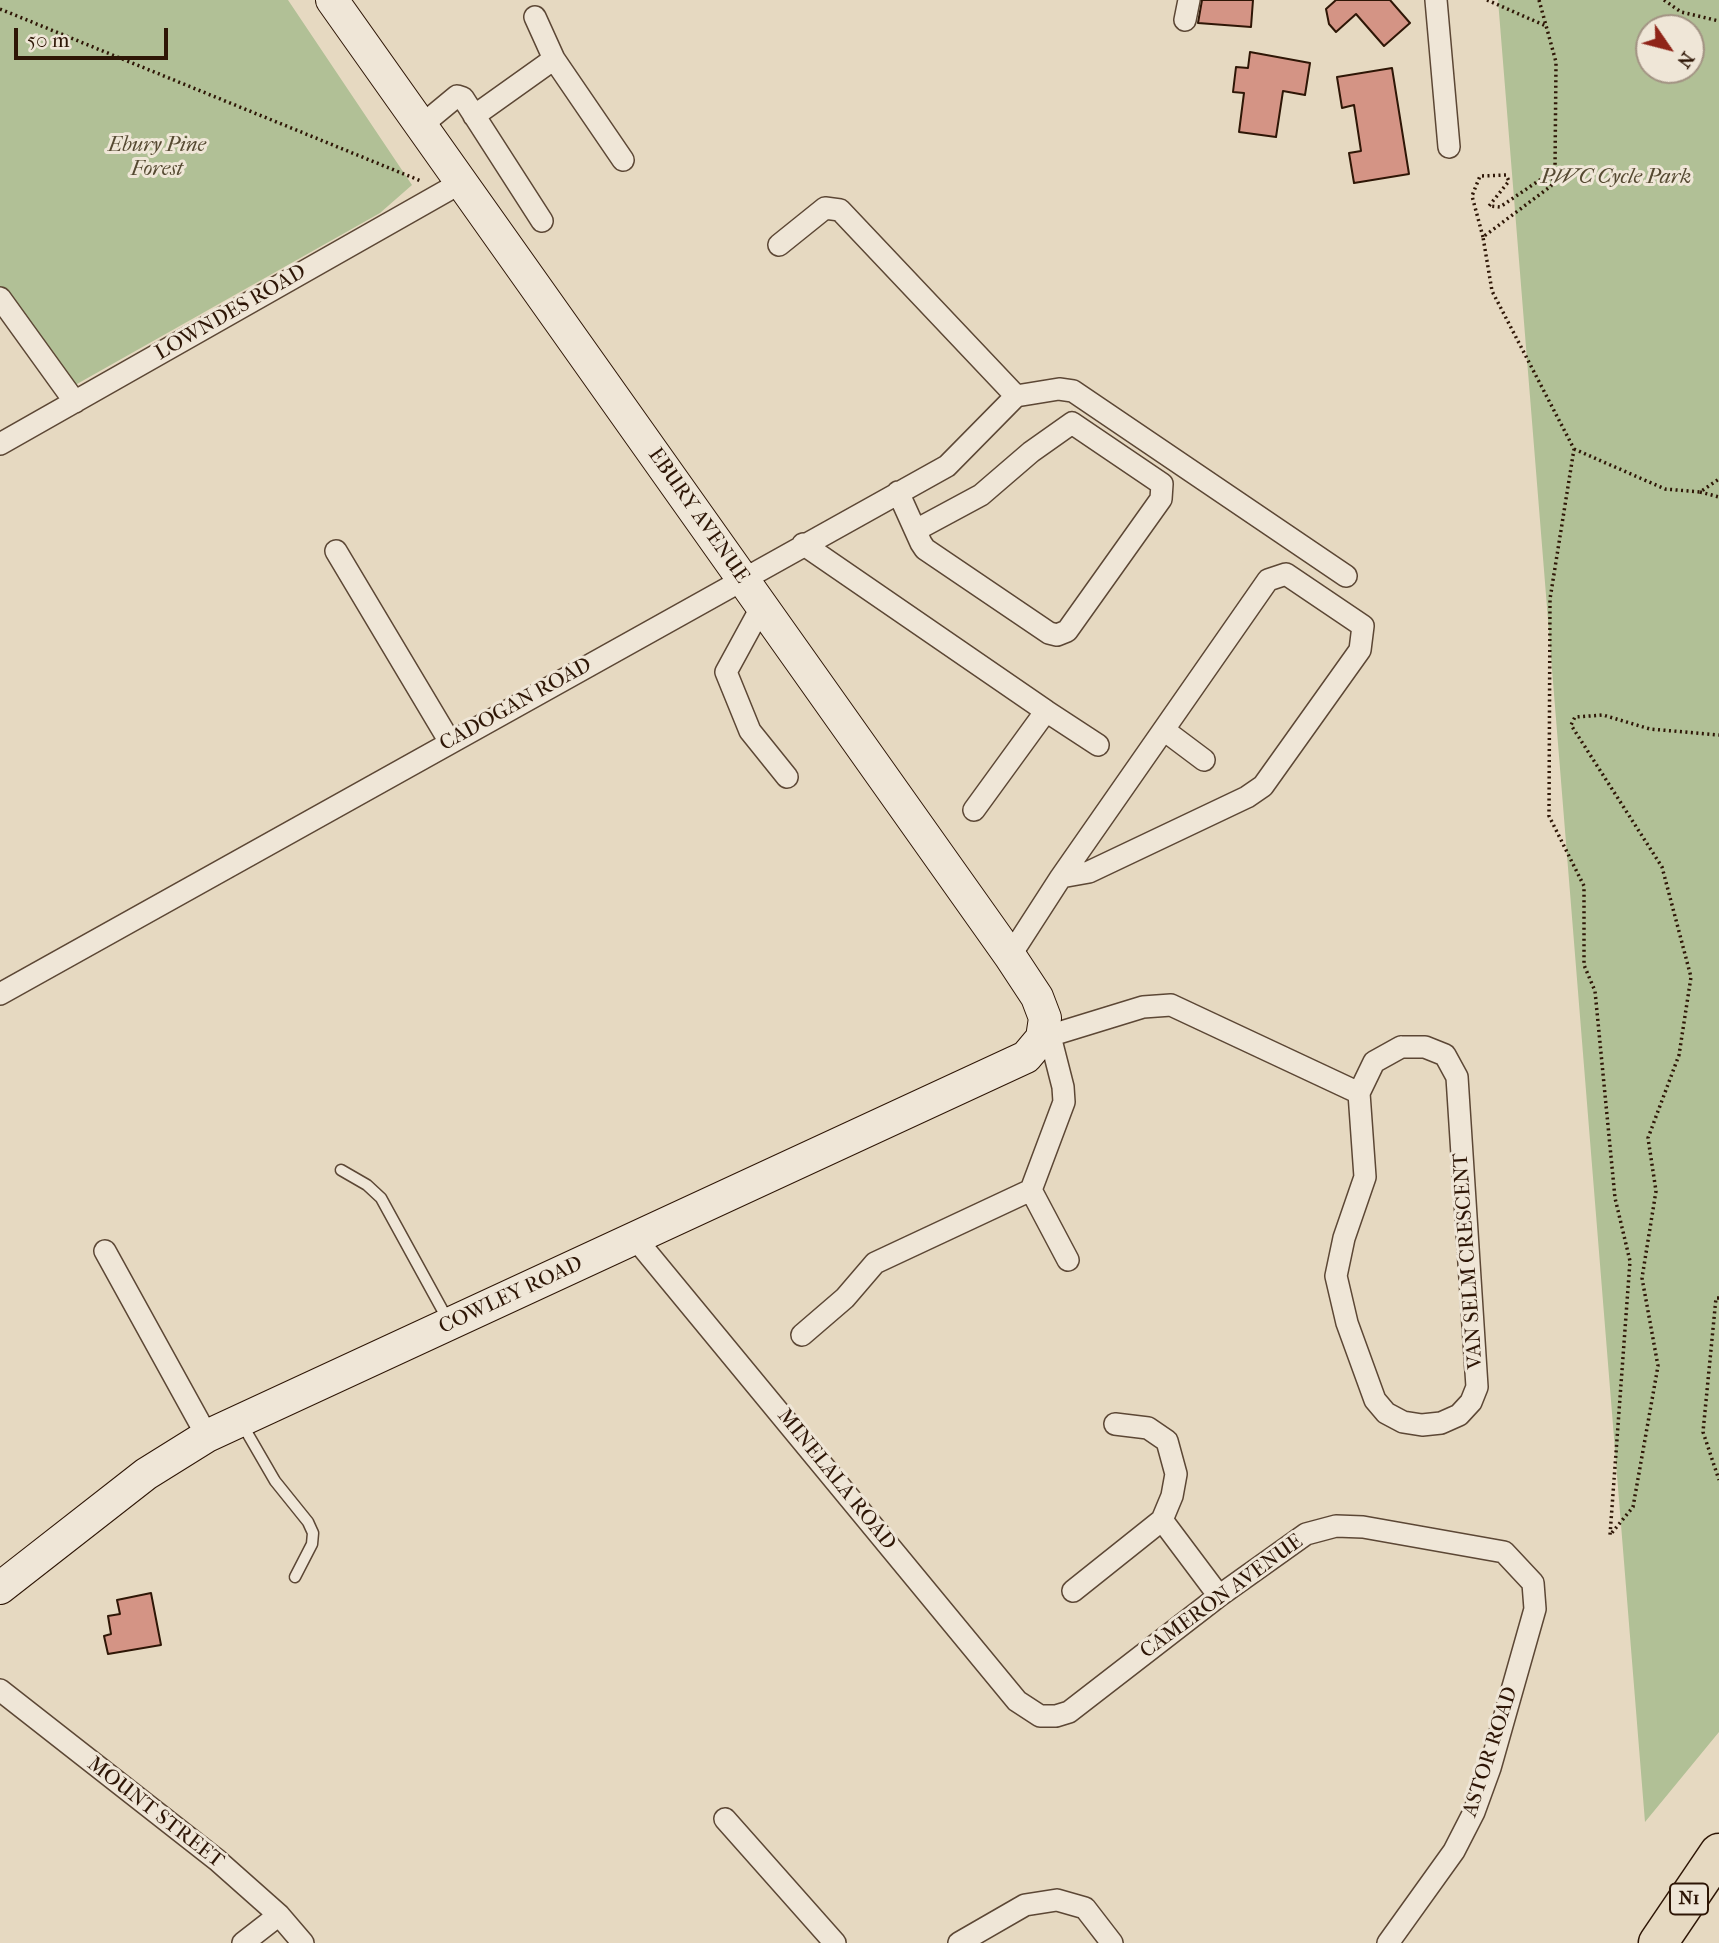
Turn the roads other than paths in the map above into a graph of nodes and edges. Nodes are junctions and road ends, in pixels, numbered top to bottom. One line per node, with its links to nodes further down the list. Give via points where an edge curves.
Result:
1 (331, 0): 6 (street, EBURY AVENUE)
2 (1436, 0): 7 (street)
3 (535, 17): 4 (street)
4 (554, 59): 5 (street); 8 (street)
5 (474, 116): 6 (street, via 467,102 457,96); 10 (street)
6 (422, 125): 9 (street, EBURY AVENUE)
7 (1449, 148)
8 (623, 160)
9 (454, 187): 14 (street, LOWNDES ROAD); 21 (street, EBURY AVENUE)
10 (542, 221)
11 (779, 246): 13 (street, via 825,208 840,210)
12 (0, 298): 14 (street)
13 (1016, 396): 16 (street, CADOGAN ROAD, via 947,466); 20 (street, via 1073,391)
14 (75, 402): 15 (street, LOWNDES ROAD)
15 (0, 444)
16 (898, 492): 17 (street); 18 (street, CADOGAN ROAD)
17 (916, 530): 17 (street, via 925,549 1049,633 1062,634 1161,499 1163,489 1158,479 1072,422 982,495)
18 (803, 544): 21 (street, CADOGAN ROAD); 23 (street)
19 (336, 551): 25 (street)
20 (1346, 576)
21 (742, 579): 22 (street, EBURY AVENUE); 25 (street, CADOGAN ROAD)
22 (762, 606): 28 (street, via 726,672 750,731); 31 (street, EBURY AVENUE)
23 (1046, 710): 26 (street); 29 (street)
24 (1164, 730): 27 (street); 30 (street); 30 (street, via 1273,576 1286,574 1363,626 1360,650 1263,786 1089,872)
25 (450, 742): 32 (street, CADOGAN ROAD)
26 (1098, 745)
27 (1204, 760)
28 (787, 777)
29 (974, 810)
30 (1060, 877): 31 (street)
31 (1010, 956): 33 (street, EBURY AVENUE, via 1037,997)
32 (0, 994)
33 (1046, 1037): 34 (street, via 1143,1007 1171,1005); 36 (street, via 1064,1102); 37 (street, COWLEY ROAD, via 1026,1057)
34 (1359, 1093): 34 (street, VAN SELM CRESCENT, via 1374,1062 1401,1048 1425,1047 1445,1055 1457,1077 1477,1387 1466,1409 1441,1423 1403,1422 1375,1400 1339,1293 1340,1255 1365,1177)
35 (341, 1170): 40 (lane, via 381,1198)
36 (1031, 1190): 39 (street); 41 (street, via 875,1263 837,1306)
37 (635, 1238): 40 (street, COWLEY ROAD); 52 (street, MINELALA ROAD, via 1017,1701)
38 (105, 1251): 44 (street)
39 (1068, 1260)
40 (451, 1324): 42 (street, COWLEY ROAD)
41 (802, 1335)
42 (240, 1421): 44 (street, COWLEY ROAD); 47 (lane, via 313,1533)
43 (1115, 1424): 45 (street, via 1148,1428 1167,1441 1175,1474)
44 (207, 1436): 48 (street, COWLEY ROAD, via 146,1474)
45 (1162, 1521): 49 (street); 50 (street)
46 (1504, 1552): 50 (street, CAMERON AVENUE, via 1336,1526 1297,1539); 61 (street, ASTOR ROAD, via 1533,1583 1535,1609 1490,1768 1454,1852)
47 (295, 1577)
48 (0, 1588)
49 (1073, 1591)
50 (1219, 1596): 52 (street, CAMERON AVENUE, via 1069,1712)
51 (0, 1690): 55 (street, MOUNT STREET, via 217,1860)
52 (1040, 1716)
53 (725, 1819): 58 (street)
54 (1719, 1853): 62 (highway, N1)
55 (279, 1915): 56 (street); 57 (street, MOUNT STREET)
56 (243, 1943)
57 (303, 1943)
58 (835, 1943)
59 (960, 1943): 60 (street, via 1025,1905 1057,1900 1085,1908)
60 (1112, 1943)
61 (1388, 1943)
62 (1658, 1943)

